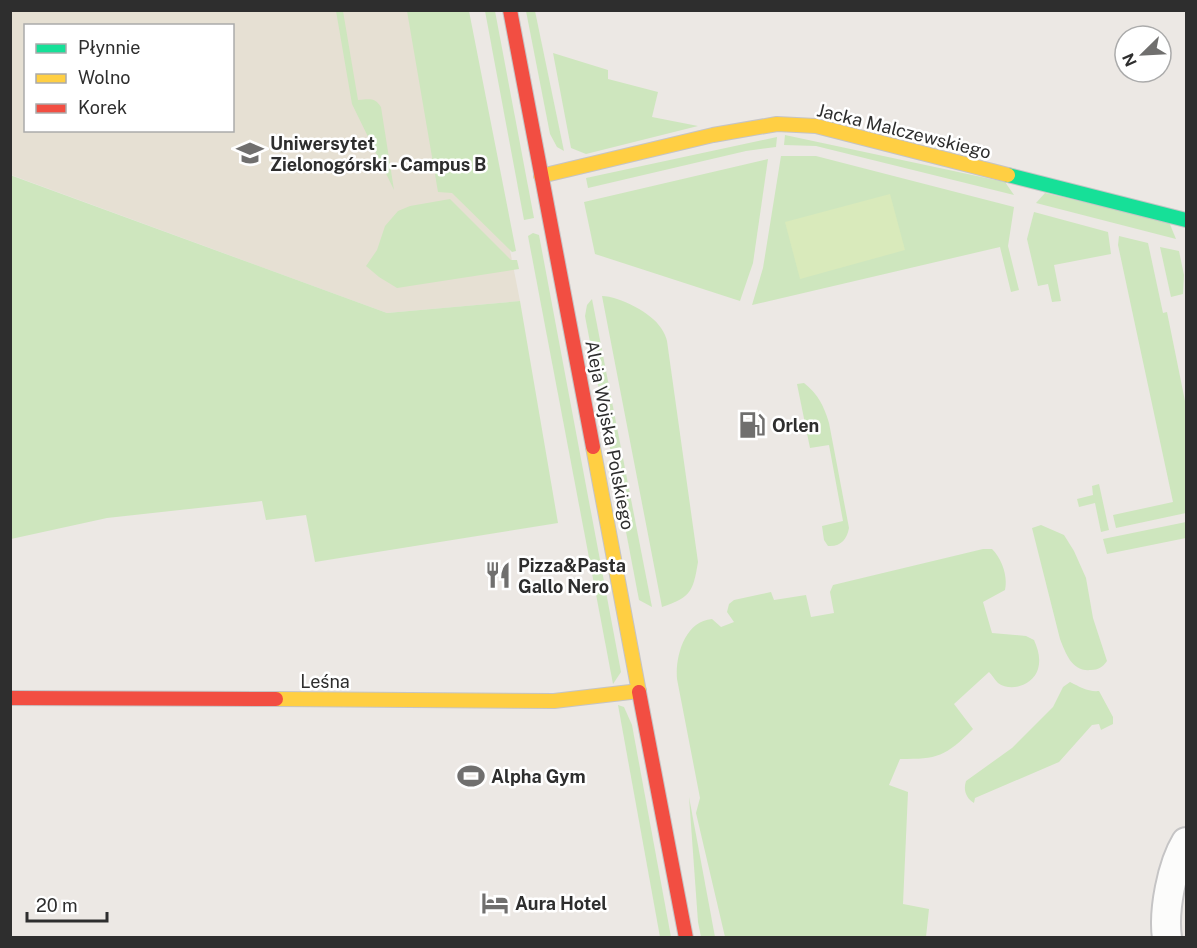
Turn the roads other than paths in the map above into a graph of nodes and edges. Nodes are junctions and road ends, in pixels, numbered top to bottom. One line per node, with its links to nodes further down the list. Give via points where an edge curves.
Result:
1 (510, 10): 2 (street, Aleja Wojska Polskiego)
2 (541, 176): 3 (street, Jacka Malczewskiego, via 713,135 777,124 816,126); 4 (street, Aleja Wojska Polskiego)
3 (1186, 220)
4 (639, 690): 5 (street, Leśna, via 554,700); 7 (street, Aleja Wojska Polskiego)
5 (10, 698)
6 (1186, 842): 8 (street, via 1167,901)
7 (686, 938)
8 (1167, 938)

